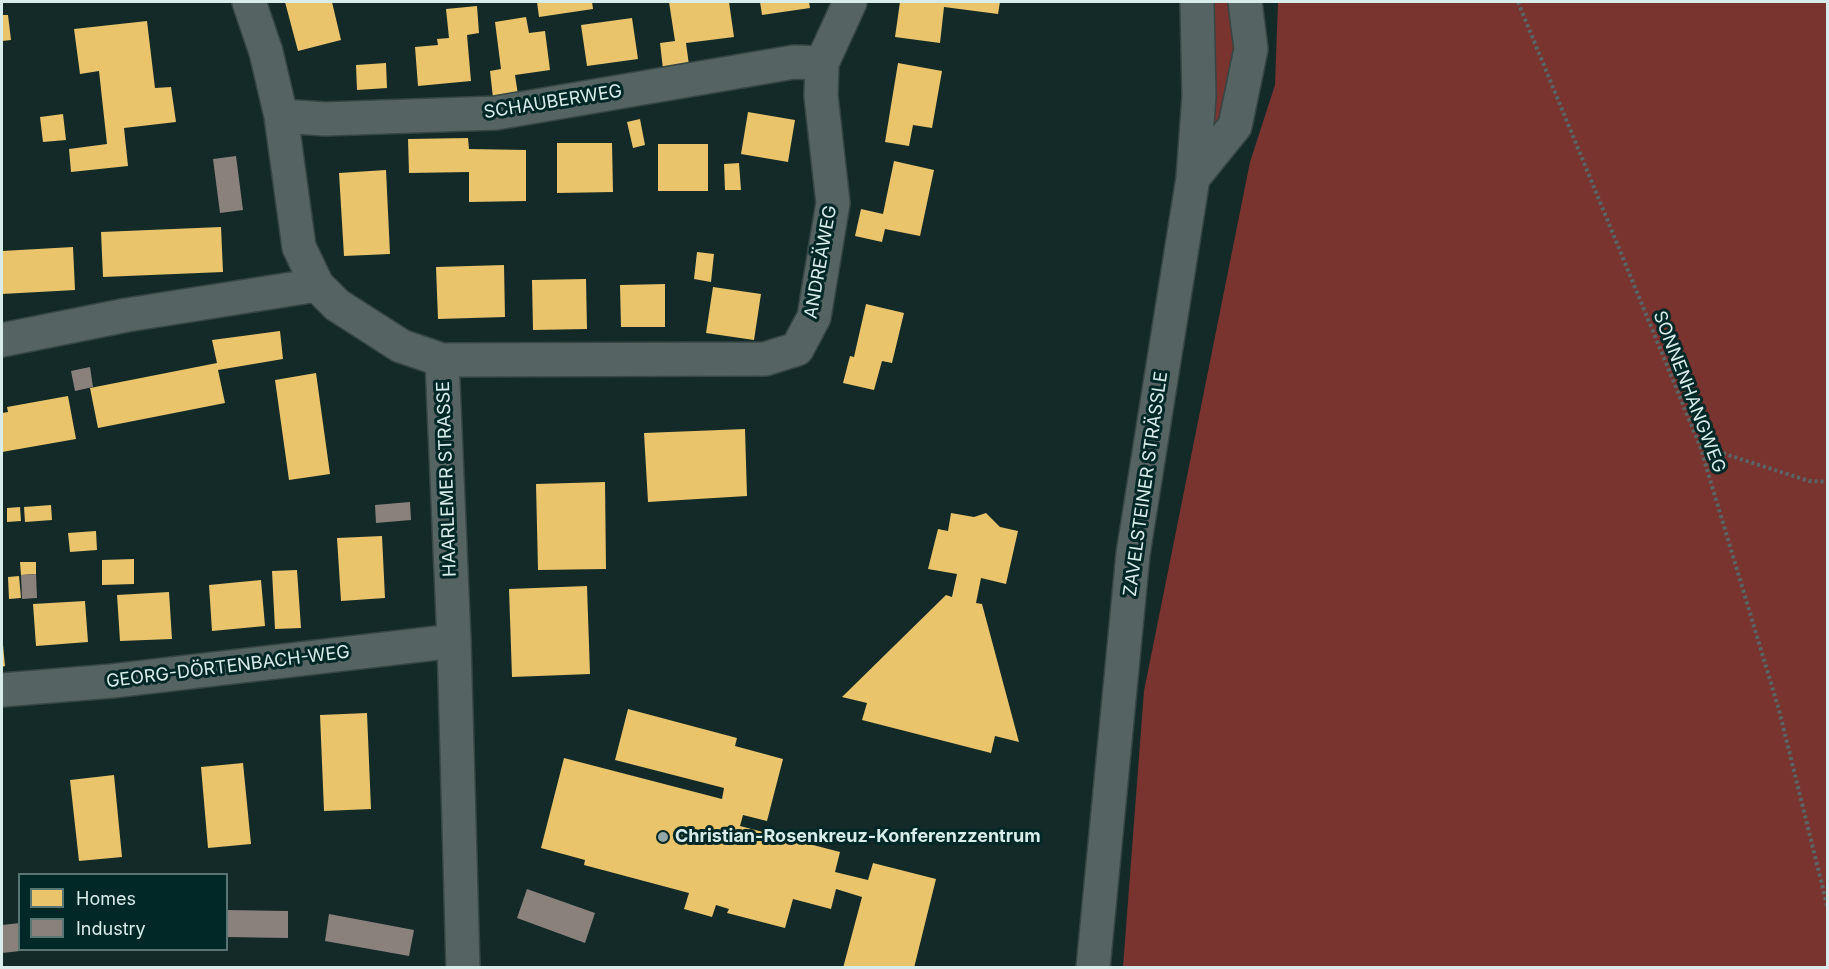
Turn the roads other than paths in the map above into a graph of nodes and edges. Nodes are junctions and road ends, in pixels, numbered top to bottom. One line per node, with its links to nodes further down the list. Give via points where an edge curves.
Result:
1 (249, 2): 6 (street, HAARLEMER STRASSE)
2 (850, 2): 5 (street, ANDREÄWEG)
3 (1197, 2): 7 (street, ZAVELSTEINER STRÄSSLE, via 1199,96)
4 (1245, 2): 7 (street, via 1251,49 1235,126)
5 (822, 63): 6 (street, SCHAUBERWEG, via 794,62 496,113 325,119); 10 (street, ANDREÄWEG, via 821,96 833,203 814,317 797,349 765,359)
6 (281, 116): 8 (street, HAARLEMER STRASSE, via 298,247)
7 (1193, 178): 14 (street, ZAVELSTEINER STRÄSSLE, via 1133,554)
8 (317, 285): 9 (street); 10 (street, HAARLEMER STRASSE, via 337,305 401,346)
9 (2, 339)
10 (442, 360): 11 (street, HAARLEMER STRASSE)
11 (454, 641): 12 (street, GEORG-DÖRTENBACH-WEG); 13 (street, HAARLEMER STRASSE)
12 (2, 690)
13 (463, 968)
14 (1093, 968)

